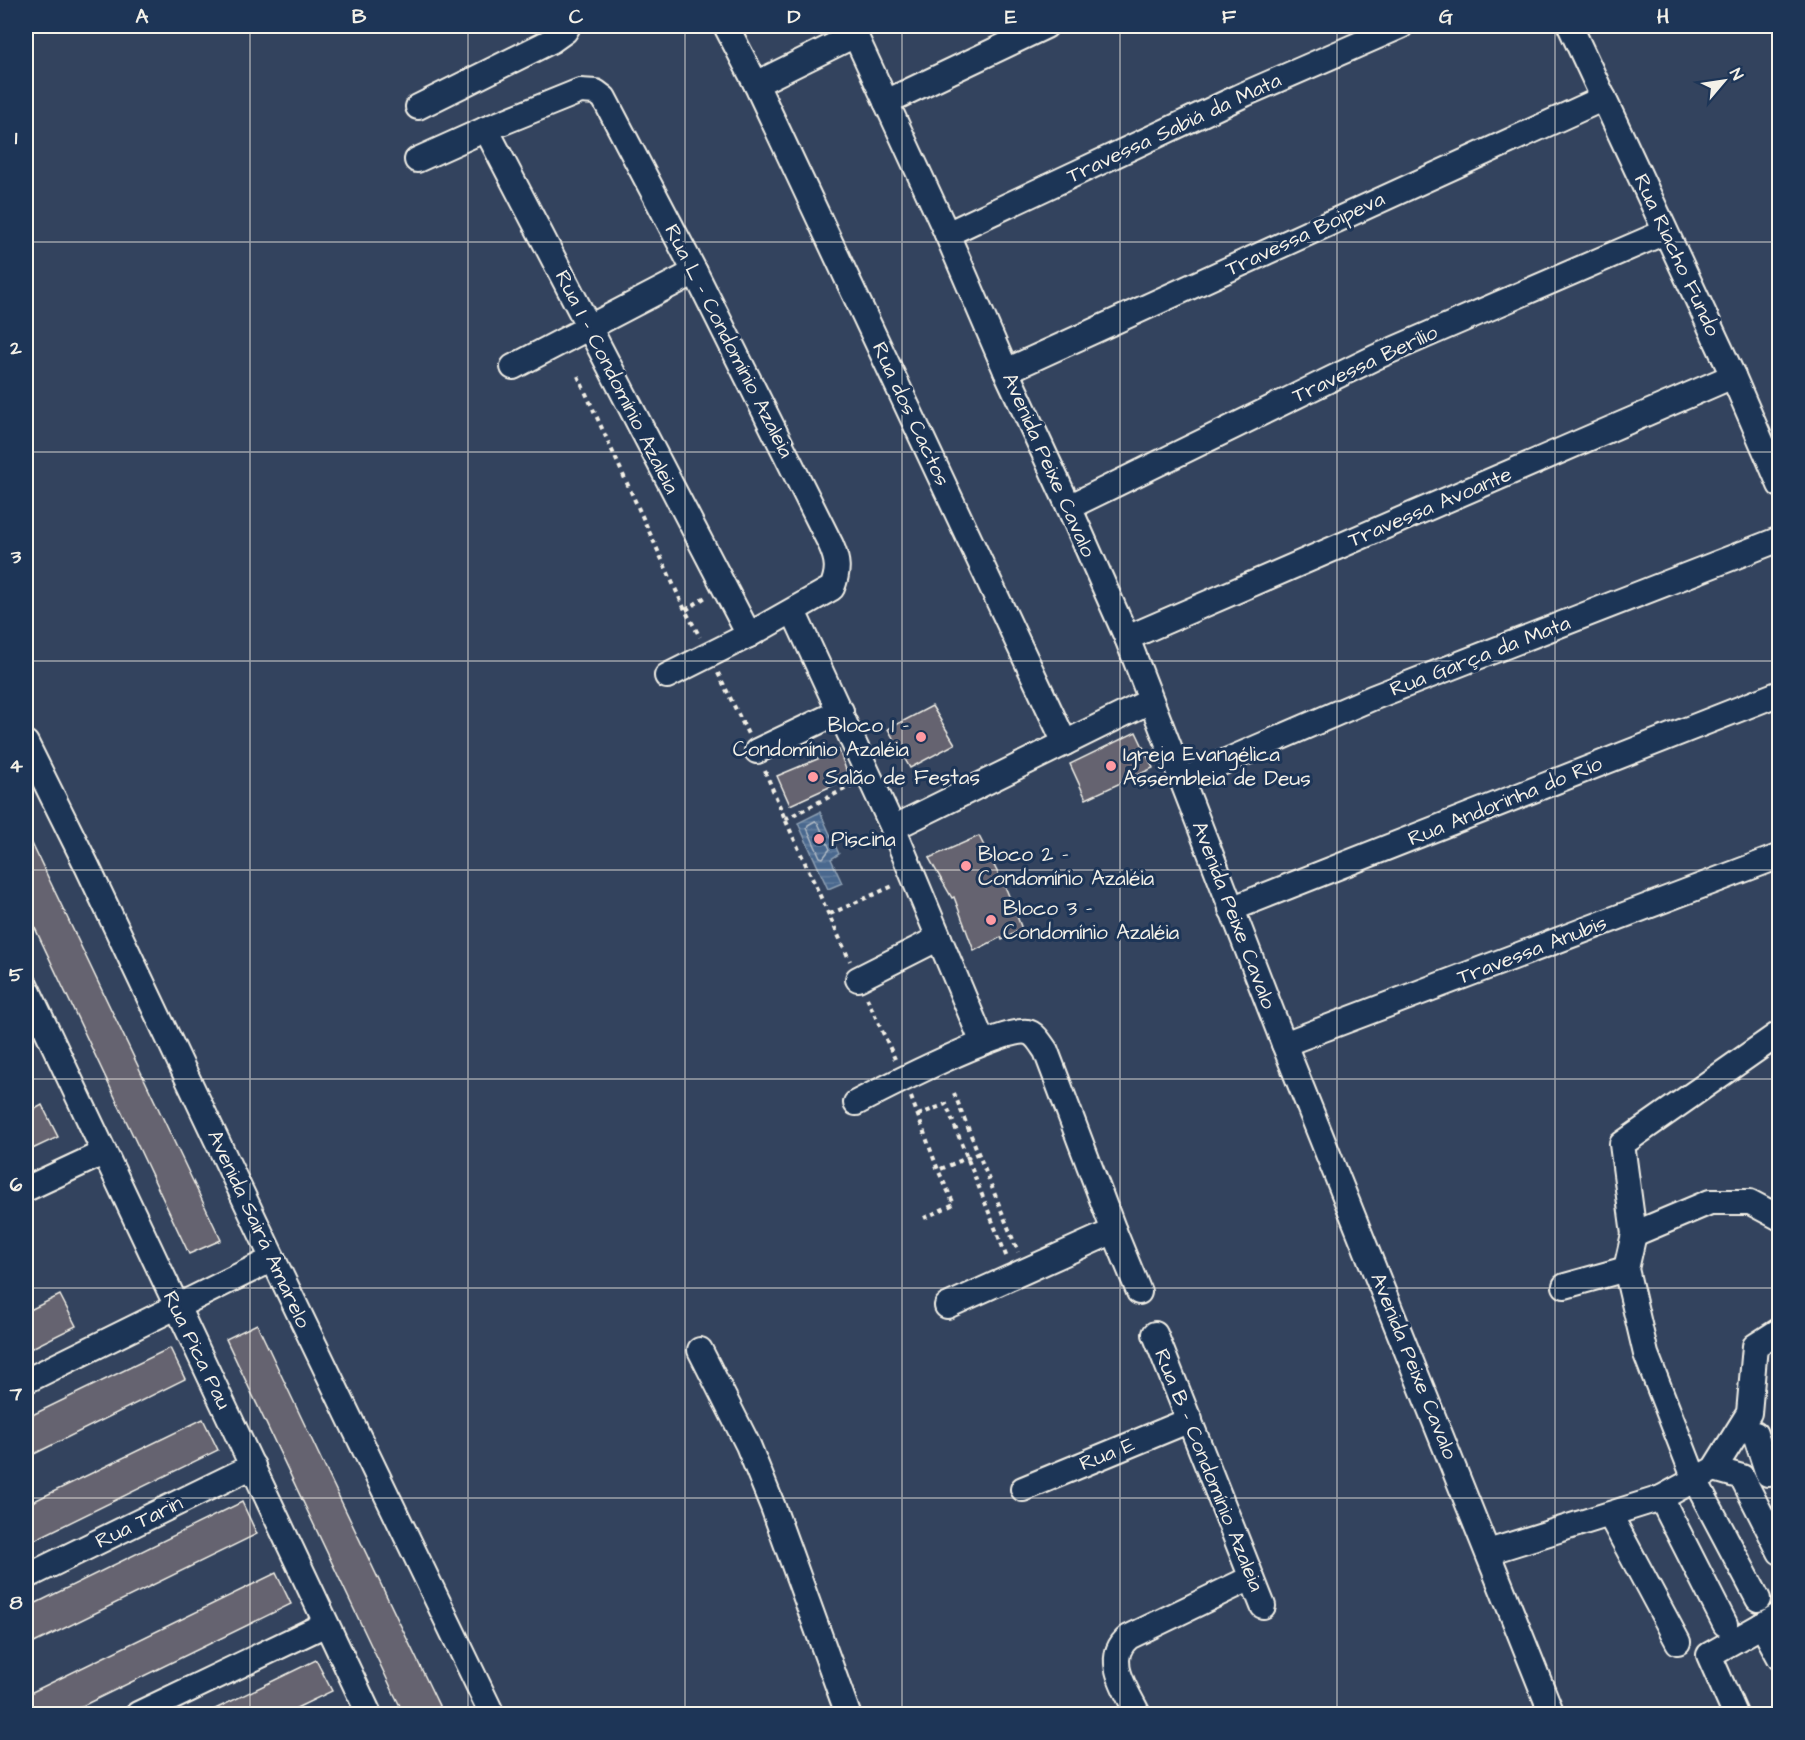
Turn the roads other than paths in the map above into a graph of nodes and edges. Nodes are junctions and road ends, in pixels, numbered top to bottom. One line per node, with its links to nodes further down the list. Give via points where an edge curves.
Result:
1 (568, 26): 10 (street, via 551,41)
2 (726, 26): 7 (street, Rua dos Cactos)
3 (1046, 26): 9 (street)
4 (1401, 26): 14 (street, Travessa Sabiá da Mata, via 1245,94)
5 (1570, 26): 8 (street, Rua Riacho Fundo)
6 (853, 31): 7 (street); 9 (street, Avenida Peixe Cavalo)
7 (756, 84): 31 (street, Rua dos Cactos)
8 (1604, 98): 13 (street, Rua Riacho Fundo); 18 (street, Travessa Boipeva)
9 (886, 102): 14 (street, Avenida Peixe Cavalo)
10 (418, 107)
11 (486, 129): 12 (street); 15 (street, Rua L - Condomínio Azaleia, via 580,91 596,92 604,98); 16 (street, Rua I - Condomínio Azaleia)
12 (417, 160)
13 (1665, 232): 19 (street, Rua Riacho Fundo); 21 (street, Travessa Berílio, via 1376,357)
14 (947, 234): 18 (street, Avenida Peixe Cavalo)
15 (695, 272): 16 (street); 23 (street, Rua L - Condomínio Azaleia, via 837,560 832,588)
16 (589, 327): 17 (street); 24 (street, Rua I - Condomínio Azaleia)
17 (513, 367)
18 (1006, 371): 21 (street, Avenida Peixe Cavalo)
19 (1733, 376): 20 (street, Rua Riacho Fundo); 25 (street, Travessa Avoante)
20 (1779, 485)
21 (1069, 507): 25 (street, Avenida Peixe Cavalo)
22 (1779, 539): 33 (street, Rua Garça da Mata, via 1372,698)
23 (793, 611): 24 (street); 29 (street)
24 (749, 635): 26 (street)
25 (1126, 638): 28 (street, Avenida Peixe Cavalo)
26 (667, 676)
27 (1779, 693): 36 (street, Rua Andorinha do Río)
28 (1150, 701): 31 (street); 33 (street, Avenida Peixe Cavalo)
29 (841, 711): 32 (street); 34 (street)
30 (26, 743): 49 (street, Avenida Sairá Amarelo)
31 (1065, 743): 34 (street)
32 (757, 751)
33 (1182, 780): 36 (street, Avenida Peixe Cavalo)
34 (893, 828): 37 (street)
35 (1779, 856): 42 (street, Travessa Anubis)
36 (1231, 909): 42 (street, Avenida Peixe Cavalo)
37 (939, 938): 38 (street); 41 (street)
38 (858, 979)
39 (27, 995): 44 (street, Rua Pica Pau)
40 (1779, 1033): 48 (street, via 1622,1144)
41 (983, 1043): 43 (street); 47 (street, via 1027,1032 1046,1051)
42 (1284, 1044): 68 (street, Avenida Peixe Cavalo)
43 (856, 1103)
44 (103, 1153): 45 (street); 54 (street, Rua Pica Pau)
45 (26, 1190)
46 (1779, 1218): 48 (street, via 1750,1202 1710,1202)
47 (1114, 1231): 52 (street); 53 (street)
48 (1634, 1234): 50 (street)
49 (273, 1259): 54 (street); 81 (street, Avenida Sairá Amarelo)
50 (1626, 1269): 51 (street); 63 (street, via 1646,1354)
51 (1565, 1286)
52 (1139, 1292)
53 (947, 1306)
54 (177, 1307): 58 (street); 61 (street, Rua Pica Pau)
55 (1779, 1330): 63 (street, via 1755,1346 1749,1413)
56 (1155, 1334): 59 (street, Rua B - Condomínio Azaleia)
57 (700, 1350): 82 (street, via 748,1445)
58 (26, 1381)
59 (1190, 1420): 65 (street, Rua E); 71 (street, Rua B - Condomínio Azaleia)
60 (1755, 1434): 62 (street)
61 (253, 1466): 70 (street, Rua Tarin); 75 (street, Rua Pica Pau)
62 (1774, 1473): 64 (street)
63 (1704, 1474): 64 (street); 66 (street); 72 (street)
64 (1742, 1477): 69 (street)
65 (1023, 1489)
66 (1661, 1498): 67 (street); 76 (street)
67 (1610, 1515): 68 (street); 77 (street)
68 (1488, 1552): 84 (street, Avenida Peixe Cavalo)
69 (1779, 1552)
70 (26, 1577)
71 (1251, 1578): 73 (street, Rua B - Condomínio Azaleia); 83 (street, via 1121,1643 1115,1664)
72 (1758, 1599)
73 (1263, 1606)
74 (1771, 1620): 78 (street); 85 (street, via 1709,1655)
75 (326, 1624): 79 (street); 80 (street, Rua Pica Pau)
76 (1725, 1624)
77 (1678, 1642)
78 (1779, 1658)
79 (138, 1714)
80 (369, 1714)
81 (492, 1714)
82 (848, 1714)
83 (1138, 1714)
84 (1552, 1714)
85 (1735, 1714)

